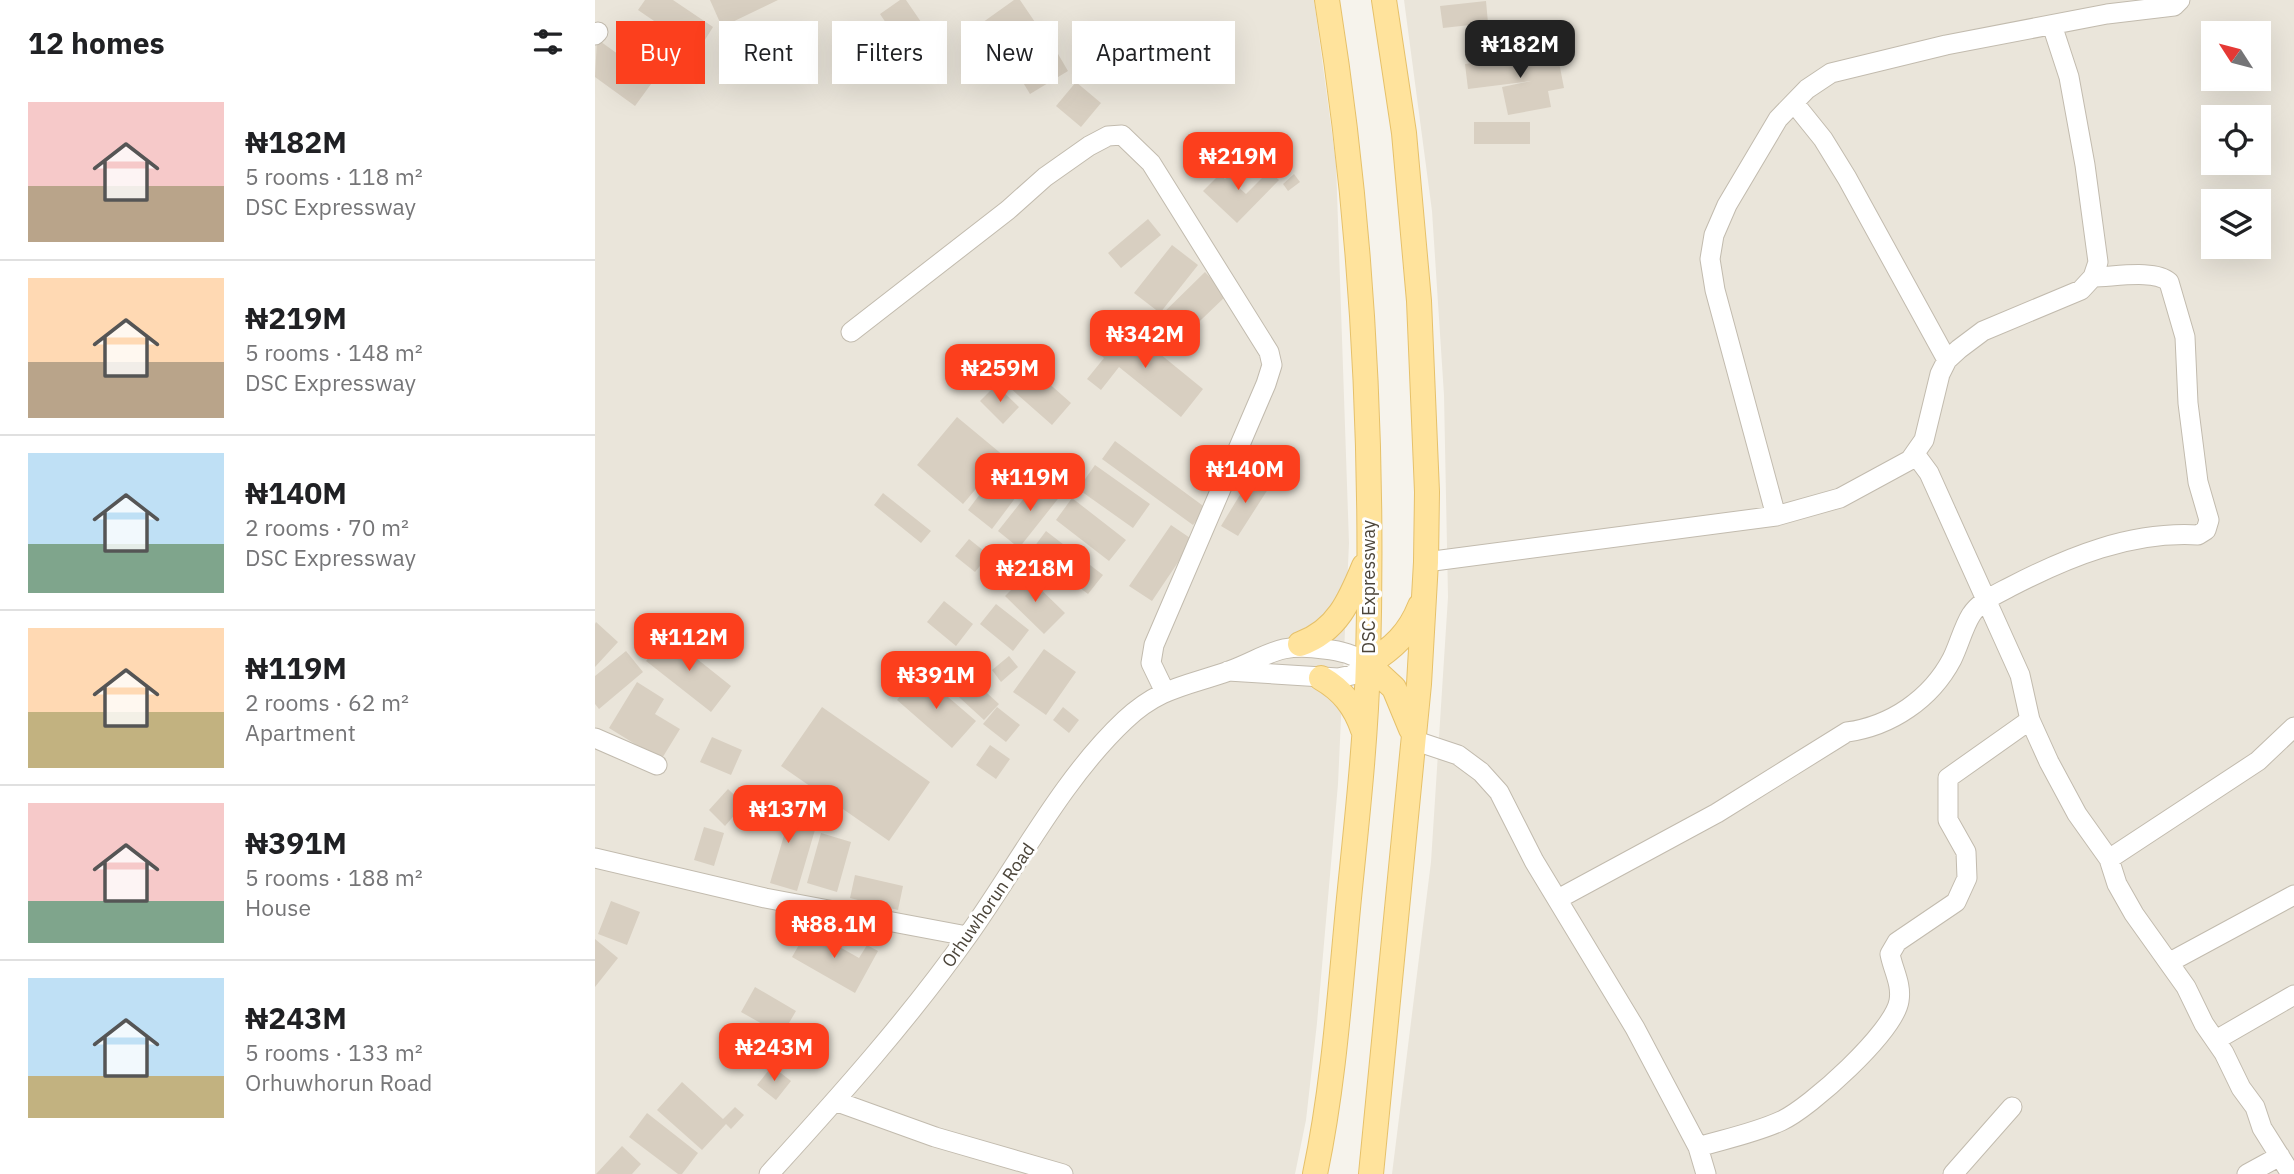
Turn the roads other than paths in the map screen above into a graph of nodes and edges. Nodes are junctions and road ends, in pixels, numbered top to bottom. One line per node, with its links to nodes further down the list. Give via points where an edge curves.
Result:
1 (1327, 0): 11 (main road, DSC Expressway, via 1343,98 1360,268 1370,463)
2 (1384, 0): 12 (main road, via 1404,133 1419,301)
3 (2180, 0): 4 (street, via 2174,6)
4 (2052, 25): 5 (street, via 1831,73); 6 (street, via 2070,77 2085,165 2098,261)
5 (1794, 103): 8 (street, via 1829,148); 10 (street, via 1778,119 1727,205 1710,259)
6 (2093, 277): 8 (street, via 2081,290 1983,331); 14 (street, via 2151,275 2169,282 2185,337 2188,403 2198,482 2209,520 2206,530 2087,552)
7 (852, 332): 19 (street, via 1089,146 1122,135 1136,146 1269,352 1272,365 1154,645 1151,663)
8 (1947, 360): 9 (street, via 1924,440)
9 (1915, 454): 10 (street, via 1840,498); 14 (street, via 1929,473)
10 (1776, 516): 12 (street)
11 (1368, 556): 15 (main road, via 1337,620 1314,640); 16 (main road, DSC Expressway)
12 (1426, 562): 13 (main road)
13 (1425, 592): 16 (main road, via 1401,640); 24 (main road)
14 (1987, 599): 20 (street, via 2020,675); 29 (street, via 1972,614 1937,684 1902,713 1847,732 1717,813)
15 (1300, 645): 16 (street, via 1356,655); 17 (street, via 1265,653)
16 (1368, 664): 18 (street, via 1352,675); 22 (main road, DSC Expressway); 24 (main road, via 1394,688)
17 (1229, 671): 18 (street); 19 (street, Orhuwhorun Road)
18 (1321, 678): 22 (main road, via 1347,698)
19 (1165, 692): 30 (street, Orhuwhorun Road, via 1126,719 1102,744)
20 (2030, 720): 27 (street, via 2077,814); 37 (street, via 1948,778 1948,820 1966,852 1967,878 1956,902 1897,942 1890,954 1901,988 1890,1023 1807,1107 1780,1122)
21 (2294, 727): 27 (street, via 2258,761)
22 (1364, 733): 36 (main road, DSC Expressway)
23 (595, 738): 25 (street)
24 (1413, 740): 29 (street, via 1458,755 1481,772 1499,792); 43 (main road)
25 (657, 765)
26 (595, 858): 30 (street, via 765,898)
27 (2109, 859): 31 (street, via 2134,914)
28 (2294, 895): 31 (street)
29 (1558, 898): 37 (street)
30 (967, 936): 34 (street, Orhuwhorun Road)
31 (2170, 962): 33 (street)
32 (2294, 995): 33 (street)
33 (2215, 1040): 38 (street)
34 (835, 1101): 39 (street, Orhuwhorun Road); 40 (street, via 935,1137)
35 (2012, 1107): 45 (street)
36 (1321, 1142): 41 (main road, DSC Expressway); 42 (main road)
37 (1698, 1147): 44 (street)
38 (2280, 1156): 46 (street); 47 (street)
39 (769, 1174)
40 (1063, 1174)
41 (1315, 1174)
42 (1321, 1174)
43 (1371, 1174)
44 (1706, 1174)
45 (1953, 1174)
46 (2247, 1174)
47 (2291, 1174)

